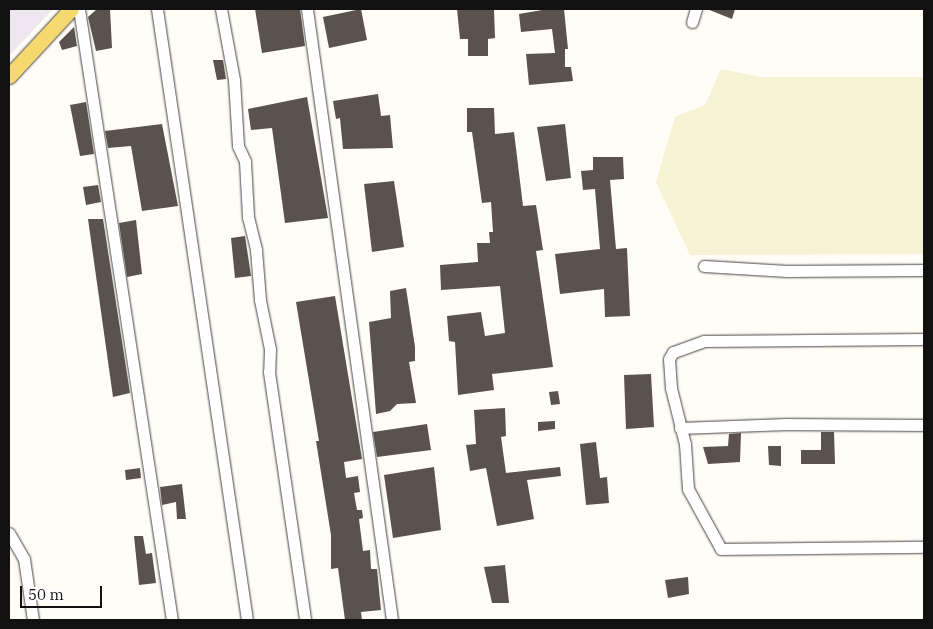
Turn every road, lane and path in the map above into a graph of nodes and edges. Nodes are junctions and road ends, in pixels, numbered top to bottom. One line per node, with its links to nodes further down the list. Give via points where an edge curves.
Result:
1 (70, 9): 8 (main road)
2 (80, 9): 17 (street)
3 (157, 9): 18 (street)
4 (221, 9): 19 (street, via 234,80 238,146 245,161 248,217 256,250 260,300 270,349 269,372)
5 (307, 9): 20 (street)
6 (696, 9): 7 (street)
7 (692, 22)
8 (9, 76)
9 (704, 266): 10 (street, via 787,271)
10 (924, 270)
11 (924, 339): 13 (street, via 704,341 683,347 673,352 669,359 670,388)
12 (924, 425): 13 (street, via 787,424)
13 (680, 428): 15 (street, via 685,444 688,489 721,549)
14 (9, 533): 16 (street, via 24,559)
15 (924, 547)
16 (33, 620)
17 (172, 620)
18 (247, 620)
19 (305, 620)
20 (392, 620)

